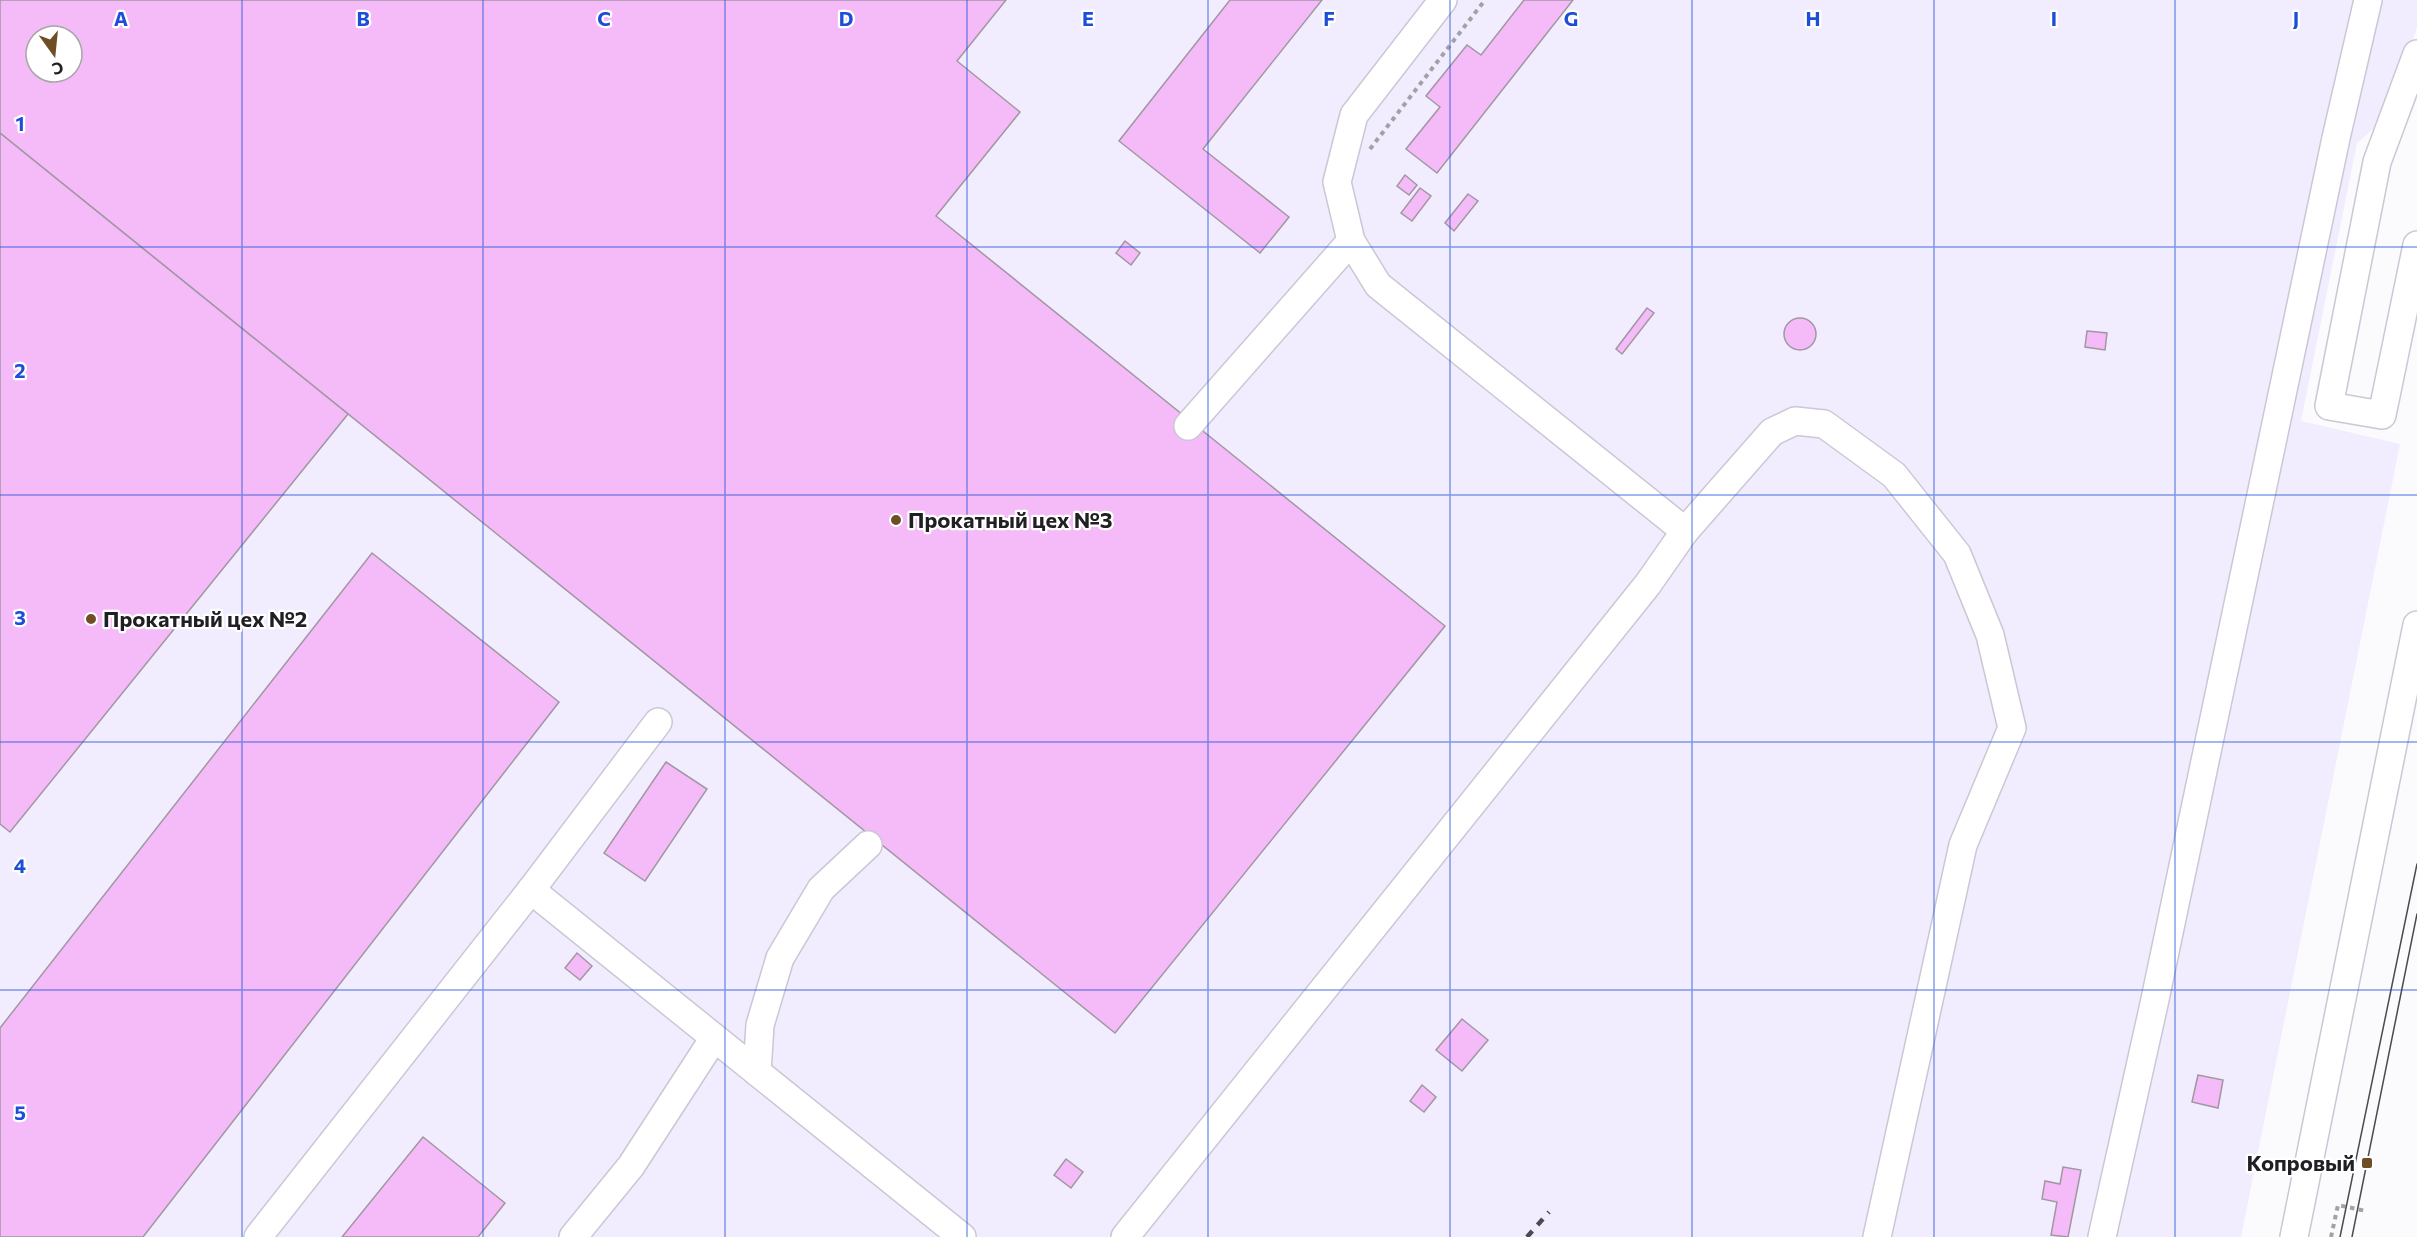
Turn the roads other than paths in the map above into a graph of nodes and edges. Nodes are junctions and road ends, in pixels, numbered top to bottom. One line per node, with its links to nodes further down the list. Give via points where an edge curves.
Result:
1 (1443, 0): 4 (street, via 1354,115 1337,182)
2 (2368, 0): 20 (street)
3 (2417, 54): 5 (street, via 2377,162 2329,406 2382,416)
4 (1352, 241): 6 (street); 7 (street, via 1378,285)
5 (2417, 245)
6 (1188, 426)
7 (1685, 531): 18 (street, via 1648,584); 19 (street, via 1772,432 1795,421 1824,424 1894,475 1958,554 1990,635 2012,728 1963,845)
8 (2417, 625): 10 (street)
9 (658, 722): 12 (street)
10 (2405, 751): 21 (street)
11 (868, 845): 14 (street, via 821,889 780,958 760,1025)
12 (531, 890): 13 (street); 15 (street)
13 (714, 1038): 14 (street); 16 (street, via 631,1166)
14 (757, 1072): 17 (street)
15 (258, 1237)
16 (573, 1237)
17 (962, 1237)
18 (1125, 1237)
19 (1877, 1237)
20 (2103, 1237)
21 (2294, 1237)

